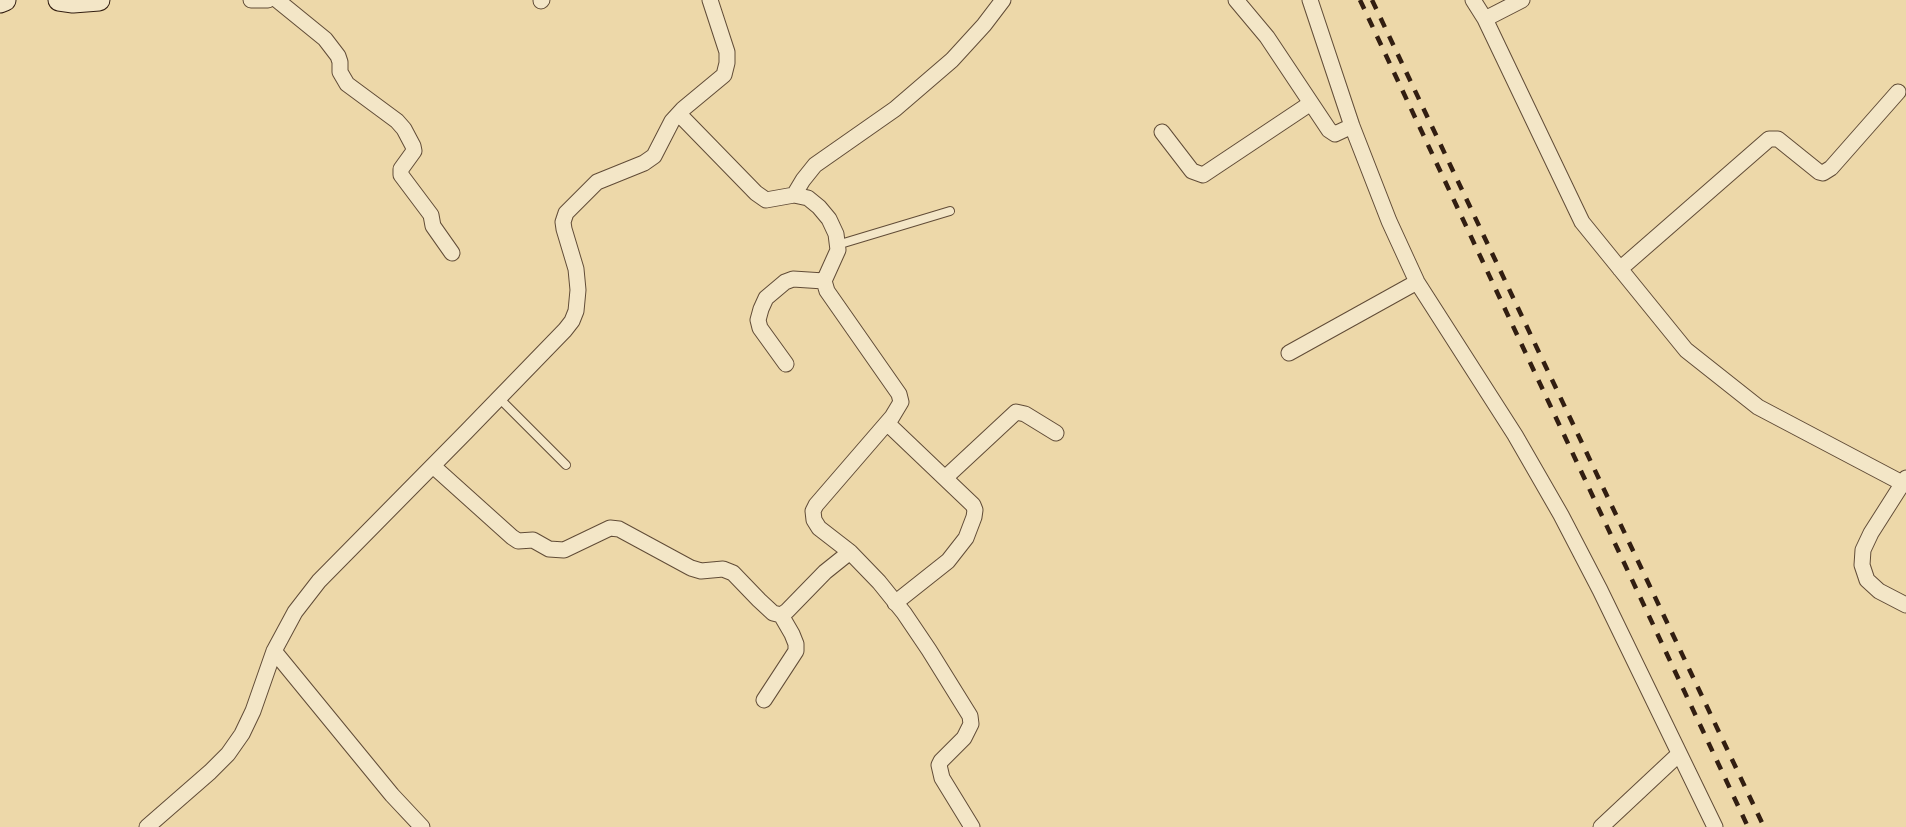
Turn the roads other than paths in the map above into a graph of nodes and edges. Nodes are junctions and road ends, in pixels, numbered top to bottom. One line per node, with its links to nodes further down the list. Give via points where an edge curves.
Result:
1 (5, 0): 12 (main road)
2 (59, 0): 3 (main road)
3 (99, 0)
4 (251, 0): 5 (street)
5 (268, 0)
6 (277, 0): 22 (street, via 325,39 338,56 347,84 405,129 414,151 401,176 431,215 433,226)
7 (710, 0): 16 (street, via 727,63 723,75)
8 (1003, 0): 19 (street, via 952,60 895,109 815,165)
9 (1236, 0): 15 (street)
10 (1310, 0): 17 (street)
11 (1522, 0): 13 (street)
12 (0, 2)
13 (1479, 10): 23 (street, via 1582,222)
14 (1898, 92): 23 (street, via 1827,171 1819,172 1778,139 1769,139)
15 (1311, 103): 17 (street, via 1332,133); 18 (street, via 1203,175 1192,171)
16 (679, 114): 19 (street, via 762,198); 28 (street, via 654,156 597,182 566,213 564,229 576,269 576,310 565,330)
17 (1352, 126): 25 (street)
18 (1162, 132)
19 (794, 195): 21 (street, via 808,198 819,207 829,219)
20 (950, 211): 21 (lane)
21 (837, 245): 24 (street)
22 (452, 253)
23 (1620, 269): 34 (street, via 1686,350 1758,407)
24 (824, 281): 27 (street, via 793,279 766,298 758,320 760,328); 29 (street, via 827,291 899,394 901,402)
25 (1417, 282): 26 (street); 41 (street, via 1561,515)
26 (1289, 353)
27 (786, 364)
28 (499, 398): 31 (lane); 32 (street)
29 (887, 423): 33 (street); 35 (street, via 813,511 819,528)
30 (1056, 433): 33 (street, via 1016,412)
31 (566, 465)
32 (433, 466): 38 (street, via 518,541 533,540 549,549 564,550 610,528 619,529 691,568 733,573 759,600); 39 (street, via 319,581 295,612)
33 (945, 478): 36 (street, via 973,505 972,524 948,561)
34 (1905, 482): 37 (street, via 1867,541 1862,565 1867,580 1879,591)
35 (850, 552): 36 (street); 38 (street)
36 (895, 603): 44 (street, via 970,716 971,724 964,738 939,765 942,778)
37 (1906, 604)
38 (781, 615): 40 (street, via 796,651)
39 (274, 651): 42 (street, via 253,711 228,754); 43 (street)
40 (764, 700)
41 (1680, 754): 45 (street); 46 (street)
42 (147, 827)
43 (422, 827)
44 (972, 827)
45 (1601, 827)
46 (1715, 827)

